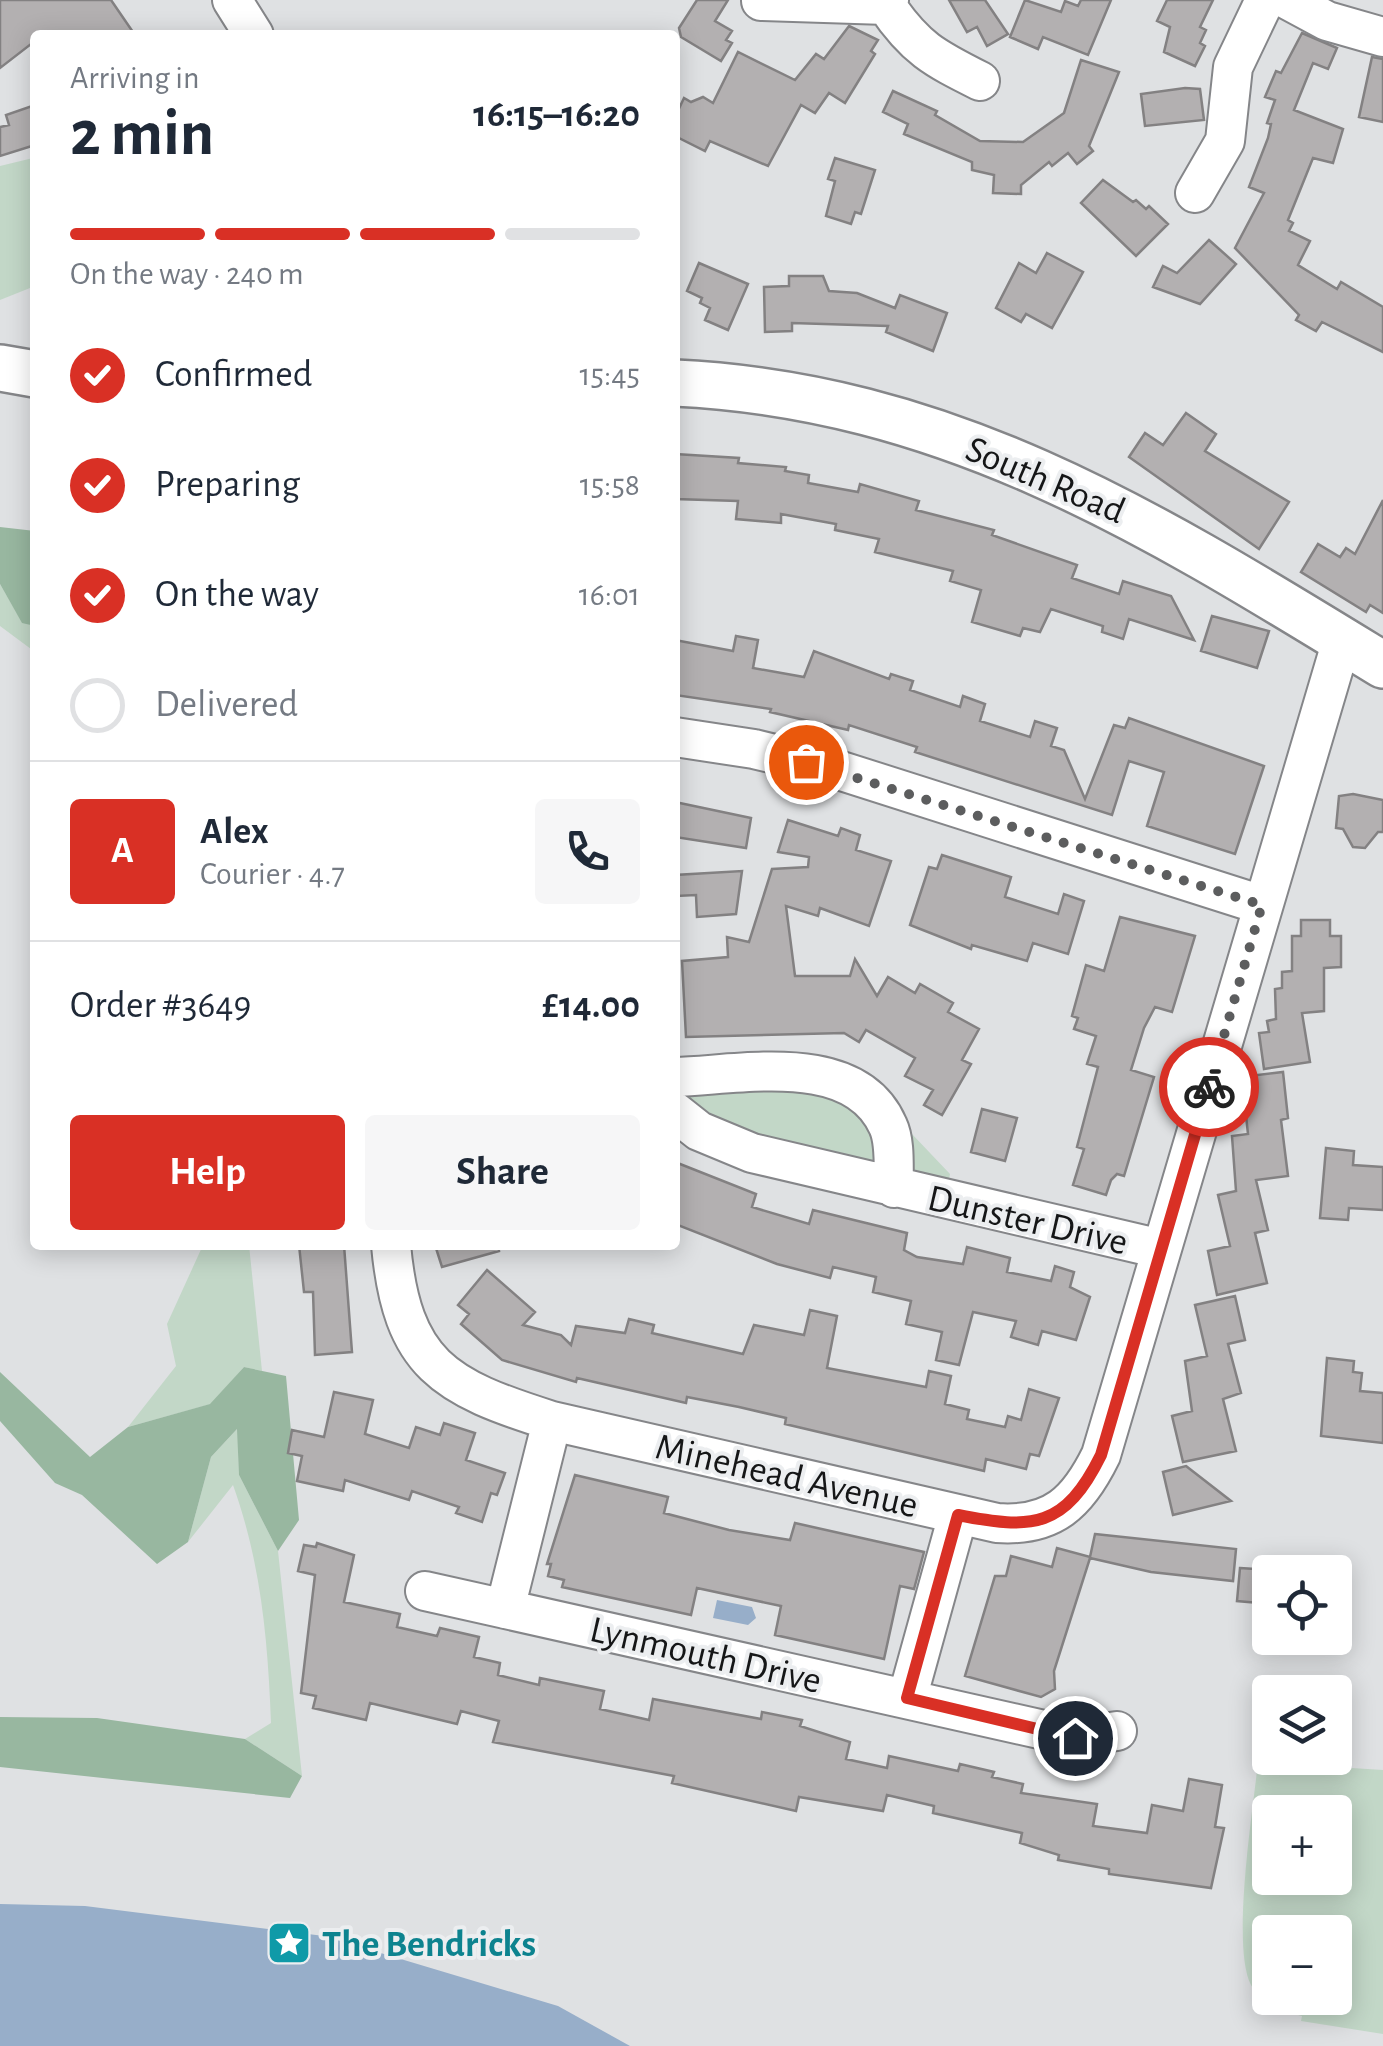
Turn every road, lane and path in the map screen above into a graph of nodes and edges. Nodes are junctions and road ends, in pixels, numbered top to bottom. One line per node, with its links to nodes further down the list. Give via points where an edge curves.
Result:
1 (232, 0): 6 (street)
2 (1265, 0): 9 (street, via 1233,67 1224,141)
3 (1288, 0): 7 (street, via 1327,21)
4 (761, 1): 5 (street)
5 (887, 2): 8 (street, via 927,55)
6 (251, 30)
7 (1383, 36)
8 (980, 80)
9 (1195, 194)
10 (0, 368): 11 (main road)
11 (30, 373)
12 (680, 384): 13 (main road, South Road, via 798,398 896,421 1035,468 1172,536)
13 (1342, 640): 14 (main road, South Road); 16 (street, Minehead Avenue)
14 (1383, 665)
15 (680, 738): 16 (street, via 832,768)
16 (1262, 905): 20 (street, Minehead Avenue)
17 (680, 1077): 19 (street, Dunster Drive, via 785,1074 858,1086 890,1130)
18 (680, 1116): 19 (street, Dunster Drive, via 752,1153)
19 (894, 1188): 20 (street, Dunster Drive)
20 (1161, 1249): 23 (street, Minehead Avenue, via 1101,1455 1084,1488 1068,1508 1021,1525)
21 (392, 1250): 22 (street, Minehead Avenue, via 402,1310 418,1349 461,1387)
22 (552, 1421): 23 (street, Minehead Avenue); 25 (street)
23 (958, 1515): 26 (street)
24 (425, 1591): 25 (street, Lynmouth Drive)
25 (505, 1609): 26 (street, Lynmouth Drive)
26 (907, 1698): 27 (street, Lynmouth Drive, via 1075,1738)
27 (1118, 1730)

